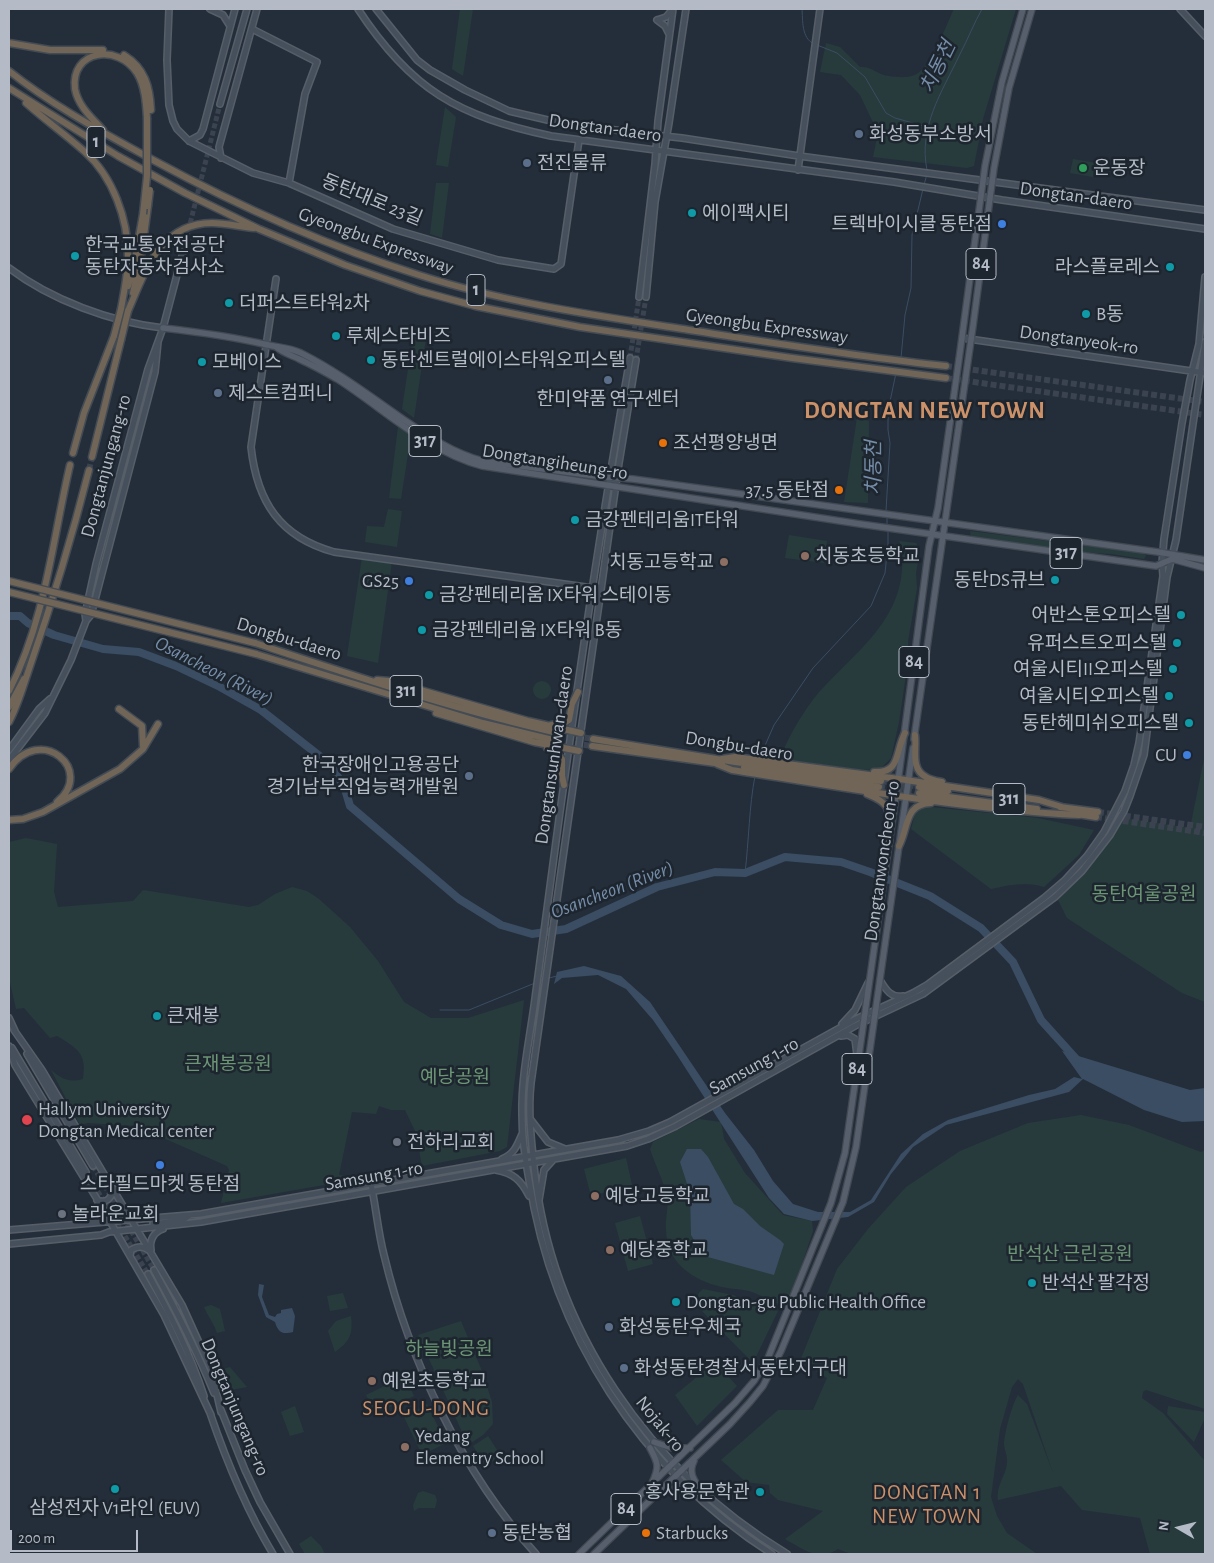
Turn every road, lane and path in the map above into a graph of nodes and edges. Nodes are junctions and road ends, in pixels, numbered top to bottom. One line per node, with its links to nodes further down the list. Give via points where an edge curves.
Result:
1 (169, 9): 28 (street, 동탄대로 23길, via 169,105 177,129)
2 (210, 9): 14 (street)
3 (235, 9): 14 (street); 15 (street)
4 (247, 9): 22 (street)
5 (257, 9): 16 (street)
6 (358, 9): 27 (street, Dongtan-daero, via 402,67 439,96 476,115 520,129)
7 (376, 9): 25 (street, Dongtan-daero, via 417,60 486,101 509,111 544,119)
8 (673, 9): 17 (street); 17 (street, via 666,17 657,20)
9 (686, 9): 26 (street)
10 (820, 9): 31 (street)
11 (1023, 9): 34 (main road, 84, via 996,104)
12 (1032, 9): 35 (main road, 84, via 1009,88)
13 (1180, 9): 18 (street)
14 (223, 15): 15 (street)
15 (230, 26): 28 (street, via 203,129 200,135)
16 (252, 29): 32 (street, via 219,147); 36 (street, via 317,62 305,94)
17 (670, 36): 25 (street)
18 (1205, 36)
19 (9, 43): 23 (highway, via 50,50 120,52 136,64 147,80)
20 (9, 71): 24 (highway, Gyeongbu Expressway / 1)
21 (9, 88): 40 (highway, Gyeongbu Expressway / 1, via 118,156); 48 (highway, via 86,152 109,182 126,233)
22 (220, 104)
23 (149, 118): 24 (highway, via 142,83 132,66 115,55 98,54 89,58 77,73 76,90 80,103); 48 (highway, bridge, via 143,214); 48 (highway, bridge, via 151,177 148,206 141,258)
24 (109, 136): 58 (highway, Gyeongbu Expressway / 1, via 248,208 352,252 420,275 497,296 666,327)
25 (657, 136): 26 (street, Dongtan-daero); 29 (street)
26 (666, 136): 30 (street); 31 (street, Dongtan-daero)
27 (579, 140): 29 (street, Dongtan-daero); 36 (street, 동탄대로 23길, via 561,264 554,269 498,260 393,229)
28 (189, 141): 32 (street, 동탄대로 23길)
29 (656, 150): 30 (street, Dongtan-daero); 46 (street)
30 (663, 152): 33 (street, Dongtan-daero); 47 (street)
31 (799, 156): 33 (street); 34 (street, Dongtan-daero)
32 (222, 158): 36 (street, 동탄대로 23길, via 253,173)
33 (798, 170): 37 (street, Dongtan-daero)
34 (983, 180): 35 (street, Dongtan-daero); 37 (main road, 84)
35 (992, 182): 38 (main road, 84); 39 (street, Dongtan-daero)
36 (289, 183)
37 (981, 196): 38 (street, Dongtan-daero); 50 (main road, 84)
38 (990, 198): 41 (street, Dongtan-daero); 51 (main road, 84)
39 (1205, 210)
40 (260, 229): 48 (highway, via 214,223 182,230 165,242 153,257); 61 (highway, Gyeongbu Expressway / 1, via 420,291 475,306 580,327)
41 (1205, 229)
42 (184, 252): 49 (street, Dongtanjungang-ro)
43 (9, 268): 49 (street, Dongtangiheung-ro / 317, via 42,289 96,313)
44 (1205, 277): 53 (street)
45 (276, 279): 54 (street)
46 (639, 297)
47 (646, 298)
48 (125, 310): 62 (highway, bridge, via 84,413); 63 (highway, bridge, via 121,340)
49 (163, 328): 52 (street, Dongtanjungang-ro); 54 (main road, Dongtangiheung-ro / 317)
50 (962, 338): 51 (street, Dongtanyeok-ro); 70 (main road, 84)
51 (971, 340): 59 (street, Dongtanyeok-ro); 71 (main road, 84)
52 (158, 342): 86 (street, Dongtanjungang-ro, via 96,564); 86 (street, via 155,372)
53 (1203, 343): 59 (street); 60 (street)
54 (265, 344): 55 (main road, Dongtangiheung-ro / 317); 84 (street, via 251,448 253,469 268,507 287,529 334,552)
55 (276, 347): 66 (main road, Dongtangiheung-ro / 317, via 284,346 319,363 436,442 469,457); 68 (main road, Dongtangiheung-ro / 317, via 337,379 450,455 482,466)
56 (630, 358): 66 (street, Dongtansunhwan-daero)
57 (636, 360): 67 (street)
58 (946, 366)
59 (1193, 370): 60 (street, Dongtanyeok-ro); 77 (street)
60 (1204, 372): 78 (street)
61 (946, 378)
62 (73, 453)
63 (92, 457)
64 (70, 465): 87 (highway, bridge, via 46,586)
65 (89, 470): 88 (highway, bridge, via 57,586)
66 (609, 477): 67 (main road, Dongtangiheung-ro / 317); 68 (street, Dongtansunhwan-daero)
67 (618, 478): 69 (street); 70 (main road, Dongtangiheung-ro / 317)
68 (608, 486): 69 (main road, Dongtangiheung-ro / 317); 84 (street, Dongtansunhwan-daero)
69 (616, 487): 73 (main road, Dongtangiheung-ro / 317); 102 (street, Dongtansunhwan-daero, via 602,584 607,589 601,593)
70 (935, 521): 71 (main road, 317); 73 (main road, Dongtanwoncheon-ro / 84)
71 (945, 522): 72 (main road, 317); 74 (main road, Dongtanwoncheon-ro / 84)
72 (972, 526): 75 (main road, via 967,531); 76 (main road, 317)
73 (932, 534): 74 (main road, 317); 103 (main road, Dongtanwoncheon-ro / 84)
74 (943, 536): 75 (main road, 317); 104 (main road, Dongtanwoncheon-ro / 84)
75 (969, 540): 81 (main road, 317)
76 (1146, 550): 77 (main road, 317); 81 (main road, via 1148,557)
77 (1162, 553): 78 (main road, 317); 80 (street)
78 (1173, 557): 79 (main road, 317); 80 (main road, 317); 82 (main road, 317); 131 (street, via 1144,755 1130,796 1117,823 1092,860 1067,887)
79 (1205, 560)
80 (1162, 563): 81 (main road, 317, via 1156,566); 131 (street, via 1158,618 1139,744 1128,785 1094,848)
81 (1142, 564)
82 (1205, 568)
83 (9, 581): 89 (highway, Dongbu-daero / 311, bridge, via 255,643)
84 (593, 588): 93 (street, Dongtansunhwan-daero)
85 (9, 592): 91 (highway, Dongbu-daero / 311, bridge, via 256,654)
86 (88, 614): 94 (street)
87 (24, 655): 90 (highway); 92 (highway)
88 (29, 670): 95 (highway); 97 (highway)
89 (365, 679): 99 (highway, via 389,680); 101 (highway, Dongbu-daero / 311)
90 (9, 681)
91 (345, 682): 105 (highway, Dongbu-daero / 311); 106 (highway, via 475,726)
92 (9, 691)
93 (578, 692): 99 (highway, via 569,720); 100 (street, Dongtansunhwan-daero)
94 (52, 697): 110 (street, via 39,709); 112 (street, via 37,725)
95 (9, 707)
96 (119, 709): 108 (highway, via 142,726)
97 (9, 722)
98 (158, 724): 108 (highway)
99 (548, 726): 100 (highway)
100 (572, 731): 102 (highway); 109 (street, Dongtansunhwan-daero)
101 (558, 733)
102 (581, 733): 111 (street, Dongtansunhwan-daero)
103 (905, 734): 115 (highway, via 892,768); 116 (main road, Dongtanwoncheon-ro / 84)
104 (915, 735): 117 (main road, Dongtanwoncheon-ro / 84); 120 (highway, via 917,769 925,777)
105 (557, 741)
106 (534, 742): 109 (highway); 119 (highway, via 562,759)
107 (592, 743): 114 (highway, Dongbu-daero)
108 (143, 749): 126 (highway, via 120,770)
109 (569, 749): 111 (highway); 119 (street, Dongtansunhwan-daero)
110 (9, 750)
111 (579, 751): 145 (street, Dongtansunhwan-daero)
112 (9, 760)
113 (9, 768): 126 (highway, via 23,753 32,750 46,750 63,759 70,775 69,788 61,799)
114 (776, 769): 115 (highway); 118 (highway, Dongbu-daero); 121 (highway)
115 (864, 774): 116 (highway)
116 (899, 779): 117 (highway); 122 (main road, Dongtanwoncheon-ro / 84)
117 (909, 780): 120 (highway); 123 (main road, Dongtanwoncheon-ro / 84)
118 (880, 784)
119 (564, 785): 146 (street, Dongtansunhwan-daero, via 522,1098)
120 (955, 788): 125 (highway, via 1039,800)
121 (862, 791): 122 (highway); 129 (highway, via 886,804)
122 (896, 796): 123 (highway); 129 (main road, Dongtanwoncheon-ro / 84)
123 (906, 797): 124 (highway); 130 (main road, Dongtanwoncheon-ro / 84)
124 (952, 803): 127 (highway, via 1026,812); 130 (highway, via 923,803 915,807)
125 (1062, 807): 127 (highway, 311, via 1097,814); 127 (highway, 311, via 919,790)
126 (43, 812): 128 (highway)
127 (1079, 814)
128 (9, 820)
129 (889, 842): 134 (main road, Dongtanwoncheon-ro / 84)
130 (899, 846): 133 (main road, Dongtanwoncheon-ro / 84)
131 (1029, 913): 132 (street)
132 (944, 976): 135 (street); 136 (street, via 914,1000)
133 (880, 980): 135 (street, via 896,997); 136 (main road, Dongtanwoncheon-ro / 84)
134 (869, 981): 138 (main road, Dongtanwoncheon-ro / 84); 140 (street, via 850,1017)
135 (914, 993): 136 (street)
136 (875, 1014): 138 (street, Samsung 1-ro); 191 (main road, Dongtanwoncheon-ro / 84, via 856,1147 843,1202 767,1379 740,1414)
137 (9, 1018): 139 (street)
138 (864, 1019): 140 (street, Samsung 1-ro); 142 (main road, Dongtanwoncheon-ro / 84)
139 (14, 1030): 156 (street); 162 (street)
140 (832, 1036): 142 (street, via 848,1035 855,1039); 149 (street, Samsung 1-ro, via 670,1122 618,1140); 152 (street, Samsung 1-ro, via 667,1131 629,1145)
141 (9, 1044): 143 (street); 158 (street)
142 (858, 1062): 190 (main road, Dongtanwoncheon-ro / 84, via 845,1153 831,1203 768,1358 735,1404)
143 (15, 1065): 144 (street); 165 (street)
144 (9, 1067)
145 (529, 1118): 148 (street); 149 (street, via 548,1142)
146 (522, 1131): 147 (street, Dongtansunhwan-daero); 154 (street, via 515,1150)
147 (524, 1141): 148 (street, via 528,1144); 151 (street, Dongtansunhwan-daero)
148 (531, 1141): 150 (street)
149 (568, 1149): 150 (street, Samsung 1-ro)
150 (533, 1156): 151 (street, Samsung 1-ro); 153 (street, Nojak-ro)
151 (526, 1157): 154 (street, Samsung 1-ro); 155 (street, Nojak-ro)
152 (562, 1157): 153 (street, Samsung 1-ro); 166 (street, via 546,1166)
153 (533, 1162): 155 (street, Samsung 1-ro); 160 (street, Nojak-ro)
154 (492, 1163): 159 (street, Samsung 1-ro)
155 (526, 1164): 157 (street, Samsung 1-ro); 161 (street, Nojak-ro)
156 (93, 1166)
157 (493, 1170): 163 (street, Samsung 1-ro); 168 (street, via 518,1178)
158 (86, 1172)
159 (371, 1184): 163 (street); 169 (street, Samsung 1-ro)
160 (536, 1186): 161 (street); 166 (street, Nojak-ro)
161 (530, 1187): 168 (street, Nojak-ro)
162 (114, 1189): 165 (street, via 108,1200); 170 (street)
163 (373, 1192): 164 (street, Samsung 1-ro); 167 (street)
164 (361, 1194): 167 (street); 173 (street, Samsung 1-ro)
165 (97, 1199): 171 (street); 172 (street, via 99,1209 96,1218)
166 (538, 1200): 183 (street, Nojak-ro, via 555,1266)
167 (375, 1201): 201 (street, via 383,1254 402,1320 432,1394 471,1465 506,1518)
168 (532, 1201): 183 (street, Nojak-ro, via 548,1264 562,1302)
169 (191, 1215): 170 (street, Samsung 1-ro); 174 (street, via 183,1220 153,1224)
170 (132, 1220): 171 (street, Samsung 1-ro); 175 (street)
171 (110, 1222): 172 (street, Samsung 1-ro); 177 (street)
172 (82, 1224): 176 (street, Samsung 1-ro)
173 (168, 1226): 174 (street, Samsung 1-ro); 179 (street, via 152,1238)
174 (155, 1228): 175 (street, Samsung 1-ro)
175 (137, 1229): 177 (street, Samsung 1-ro); 179 (street)
176 (9, 1230)
177 (115, 1231): 178 (street, Samsung 1-ro); 180 (street)
178 (9, 1244)
179 (151, 1253): 180 (street, via 145,1247 137,1247 131,1250); 186 (street, via 182,1305 211,1369)
180 (130, 1256): 187 (street, via 164,1315)
181 (154, 1270): 186 (street, Dongtanjungang-ro, via 202,1364)
182 (148, 1274): 187 (street, via 194,1365)
183 (580, 1334): 184 (street, Nojak-ro); 185 (street, Nojak-ro)
184 (611, 1383): 185 (street, via 610,1387); 188 (street, Nojak-ro)
185 (605, 1386): 189 (street, Nojak-ro)
186 (221, 1412): 200 (street, Dongtanjungang-ro, via 260,1502)
187 (211, 1415): 199 (street, Dongtanjungang-ro, via 248,1510)
188 (653, 1441): 189 (street); 190 (main road, via 672,1448); 192 (street, Nojak-ro)
189 (649, 1446): 192 (street, Nojak-ro); 194 (main road, via 658,1463)
190 (690, 1448): 192 (main road, 84)
191 (696, 1456): 193 (main road, 84); 196 (main road, via 691,1474)
192 (671, 1466): 193 (street, Nojak-ro); 194 (main road, 84)
193 (678, 1474): 195 (main road, 84); 196 (street, Nojak-ro); 198 (street, Nojak-ro)
194 (649, 1487): 197 (main road); 202 (main road, 84)
195 (660, 1491): 197 (main road, 84); 198 (main road, via 678,1488)
196 (702, 1492): 198 (street); 205 (street, Nojak-ro)
197 (654, 1497): 203 (main road, 84)
198 (697, 1497): 204 (street, Nojak-ro)
199 (273, 1554)
200 (290, 1554)
201 (536, 1554)
202 (579, 1554)
203 (594, 1554)
204 (772, 1554)
205 (788, 1554)

